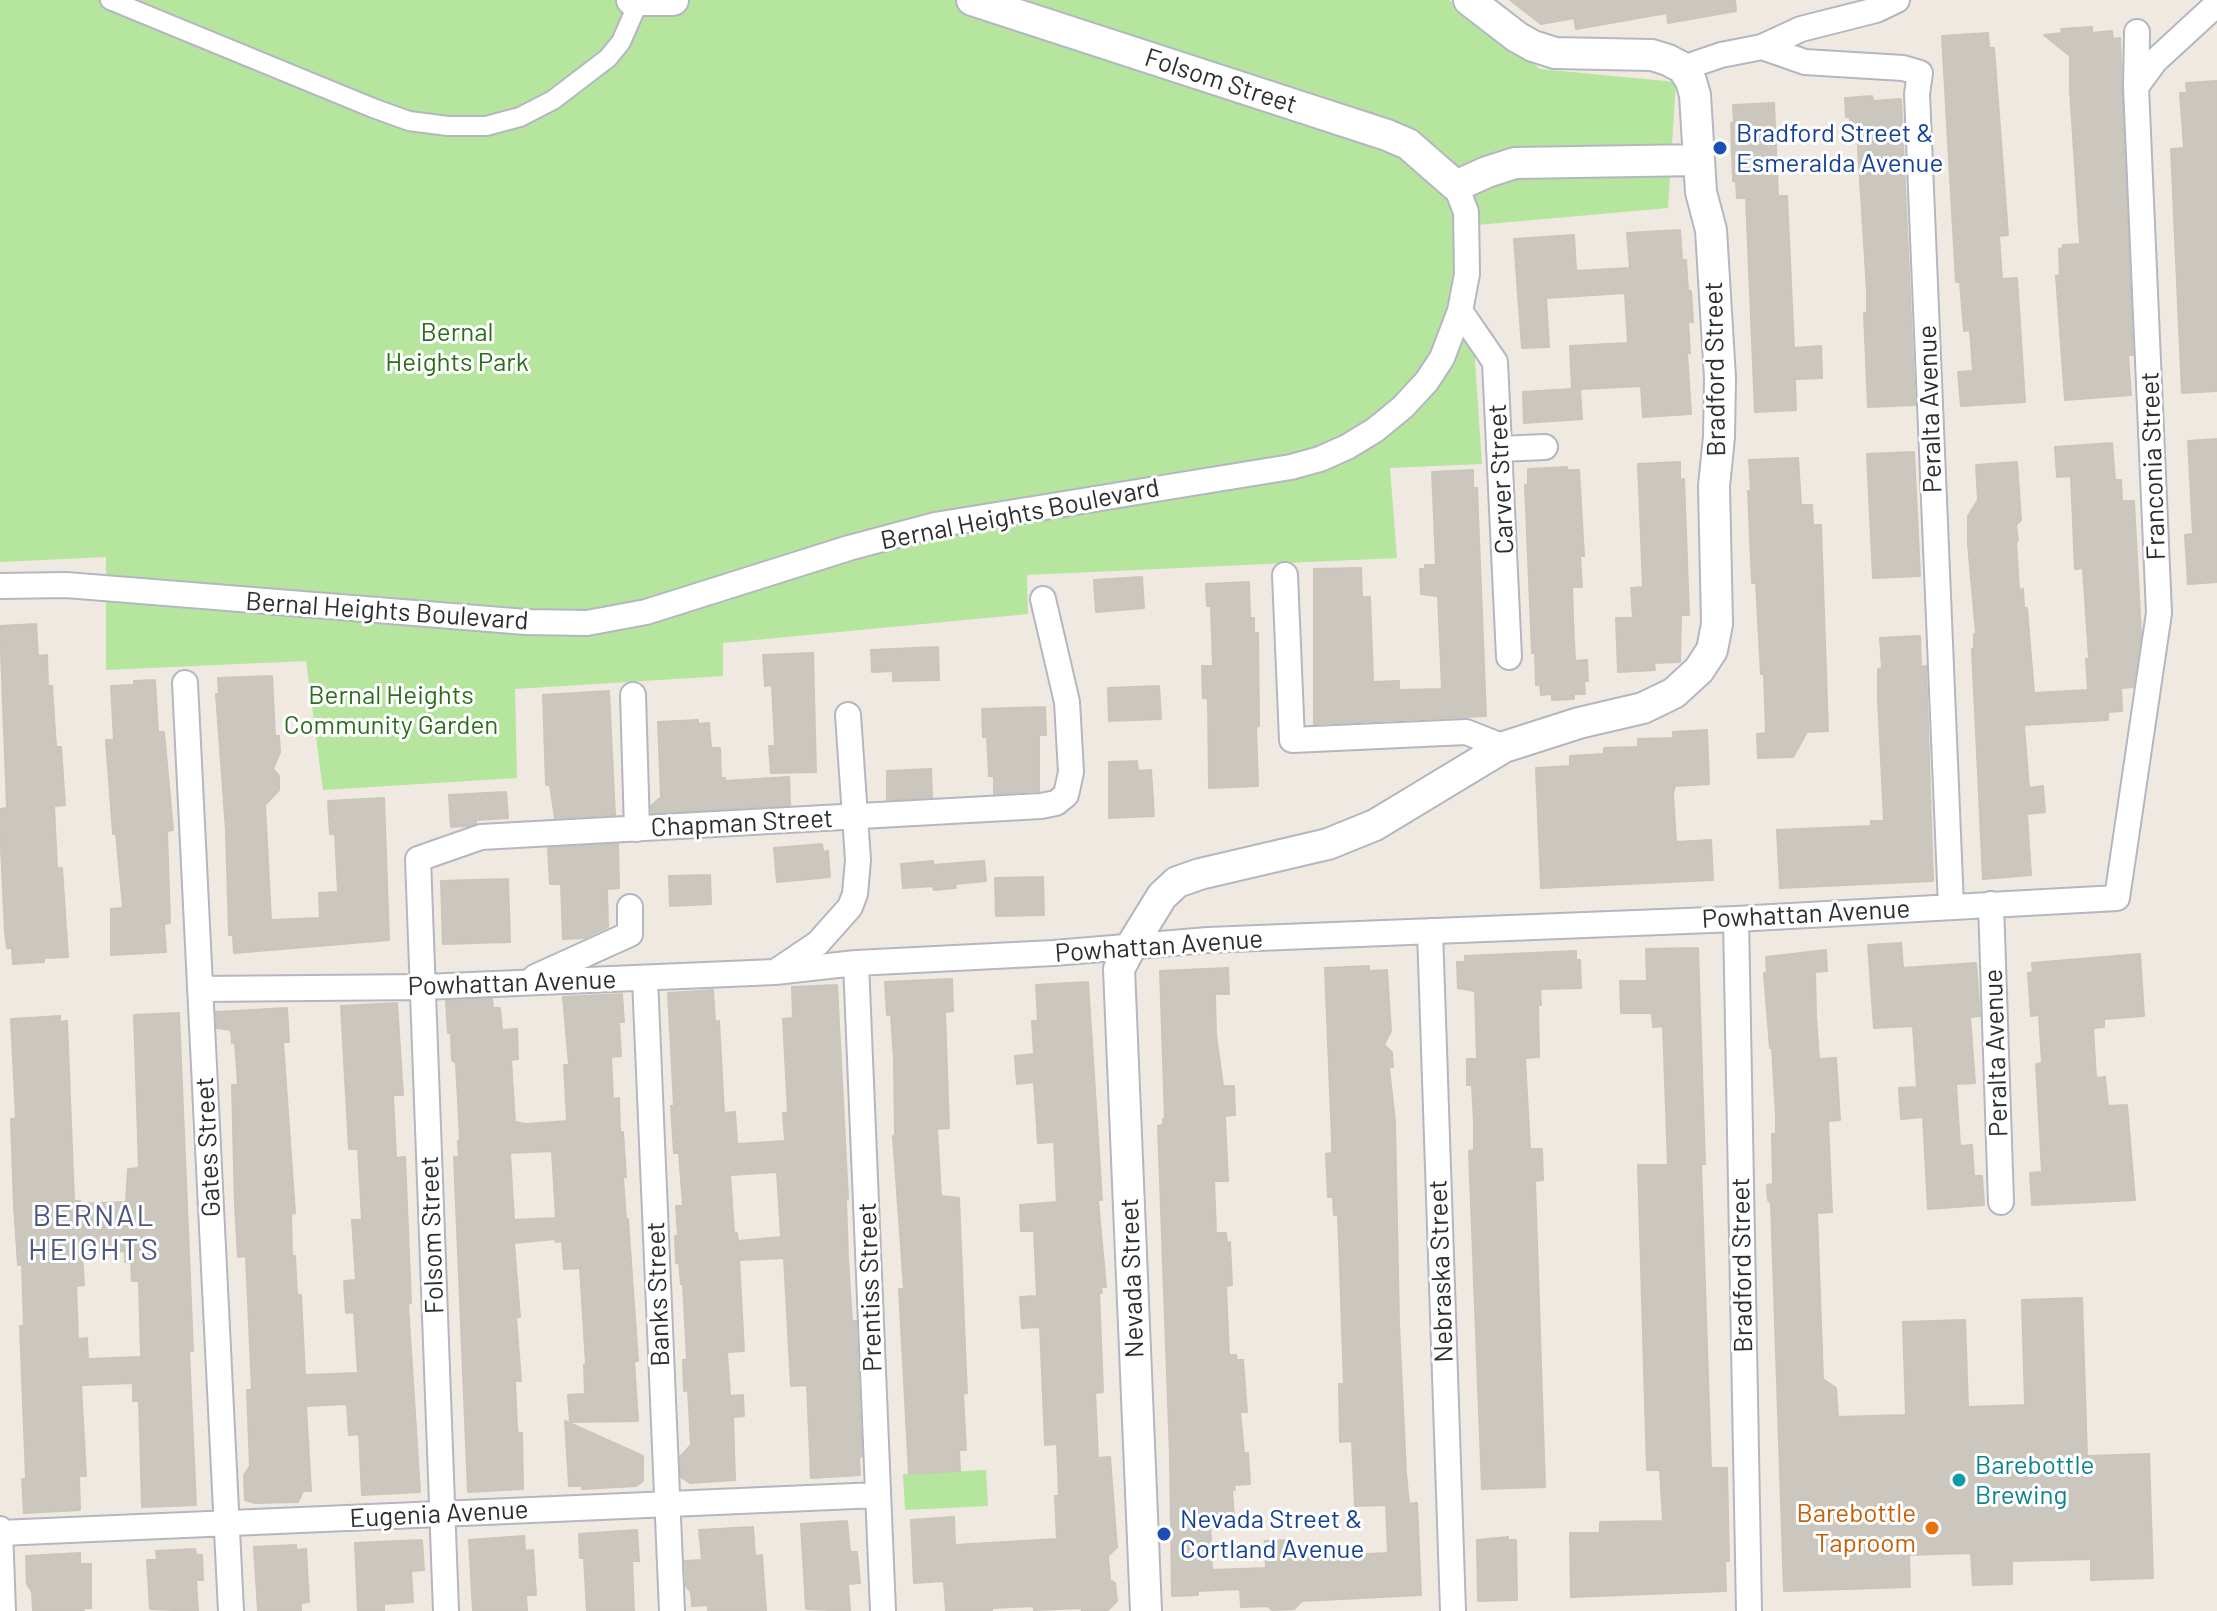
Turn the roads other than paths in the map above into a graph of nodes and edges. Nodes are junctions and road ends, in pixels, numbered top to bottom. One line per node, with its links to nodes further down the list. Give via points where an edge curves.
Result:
1 (110, 0): 6 (street, via 373,108 409,121 448,126 486,126 553,100 608,58 621,42)
2 (673, 0): 6 (street)
3 (972, 0): 13 (street, Folsom Street, via 1387,135 1408,144)
4 (1469, 0): 10 (street, via 1517,37 1555,53 1652,55)
5 (1897, 0): 9 (street, via 1801,29)
6 (635, 1)
7 (2217, 4): 11 (street, via 2155,61)
8 (2137, 32): 11 (street, Franconia Street)
9 (1762, 47): 10 (street); 30 (street, Peralta Avenue, via 1805,62 1920,73)
10 (1683, 68): 12 (street, Bradford Street, via 1695,95)
11 (2136, 87): 28 (street, Franconia Street, via 2159,613)
12 (1699, 160): 13 (street, via 1515,163); 24 (street, Bradford Street, via 1711,230 1720,378 1714,486 1717,624 1712,650 1674,693 1643,708)
13 (1456, 186): 14 (street, Bernal Heights Boulevard, via 1467,224 1467,274)
14 (1460, 311): 16 (street, Carver Street, via 1495,362); 18 (street, Bernal Heights Boulevard, via 1442,358 1403,407 1375,430 1320,459 935,525 617,619 556,624 66,585)
15 (1545, 447): 16 (street)
16 (1499, 449): 20 (street, Carver Street)
17 (1285, 575): 24 (street, via 1292,740 1466,732)
18 (0, 586)
19 (1043, 599): 25 (street, Chapman Street, via 1067,702 1071,772 1066,795 1041,806)
20 (1509, 657)
21 (185, 683): 40 (street, Gates Street)
22 (633, 695): 26 (street)
23 (848, 715): 25 (street)
24 (1504, 747): 34 (street, via 1375,825 1328,844 1177,882 1162,896)
25 (855, 816): 26 (street, Chapman Street); 36 (street, via 858,860 850,907 818,943)
26 (637, 829): 27 (street, Chapman Street, via 481,837)
27 (418, 859): 39 (street, Folsom Street)
28 (2117, 898): 29 (street, Powhattan Avenue)
29 (1991, 904): 30 (street, Powhattan Avenue); 41 (street, Peralta Avenue)
30 (1951, 906): 32 (street, Powhattan Avenue)
31 (630, 907): 38 (street, via 630,934)
32 (1736, 919): 33 (street, Powhattan Avenue); 54 (street, Bradford Street)
33 (1430, 931): 34 (street, Powhattan Avenue); 53 (street, Nebraska Street)
34 (1130, 948): 35 (street, Powhattan Avenue); 52 (street, Nevada Street, via 1119,969)
35 (856, 963): 36 (street, Powhattan Avenue); 42 (street, Prentiss Street)
36 (775, 972): 37 (street, Powhattan Avenue)
37 (645, 978): 38 (street, Powhattan Avenue); 43 (street, Banks Street)
38 (522, 983): 39 (street, Powhattan Avenue)
39 (424, 987): 40 (street, Powhattan Avenue); 44 (street, Folsom Street)
40 (200, 989): 45 (street, Gates Street)
41 (2001, 1202)
42 (878, 1495): 43 (street, Eugenia Avenue); 51 (street, Prentiss Street)
43 (667, 1503): 44 (street, Eugenia Avenue); 50 (street, Banks Street)
44 (442, 1514): 45 (street, Eugenia Avenue); 49 (street, Folsom Street)
45 (227, 1523): 46 (street, Eugenia Avenue); 48 (street, Gates Street)
46 (0, 1531): 47 (street)
47 (3, 1611)
48 (231, 1611)
49 (446, 1611)
50 (672, 1611)
51 (883, 1611)
52 (1146, 1611)
53 (1453, 1611)
54 (1749, 1611)

